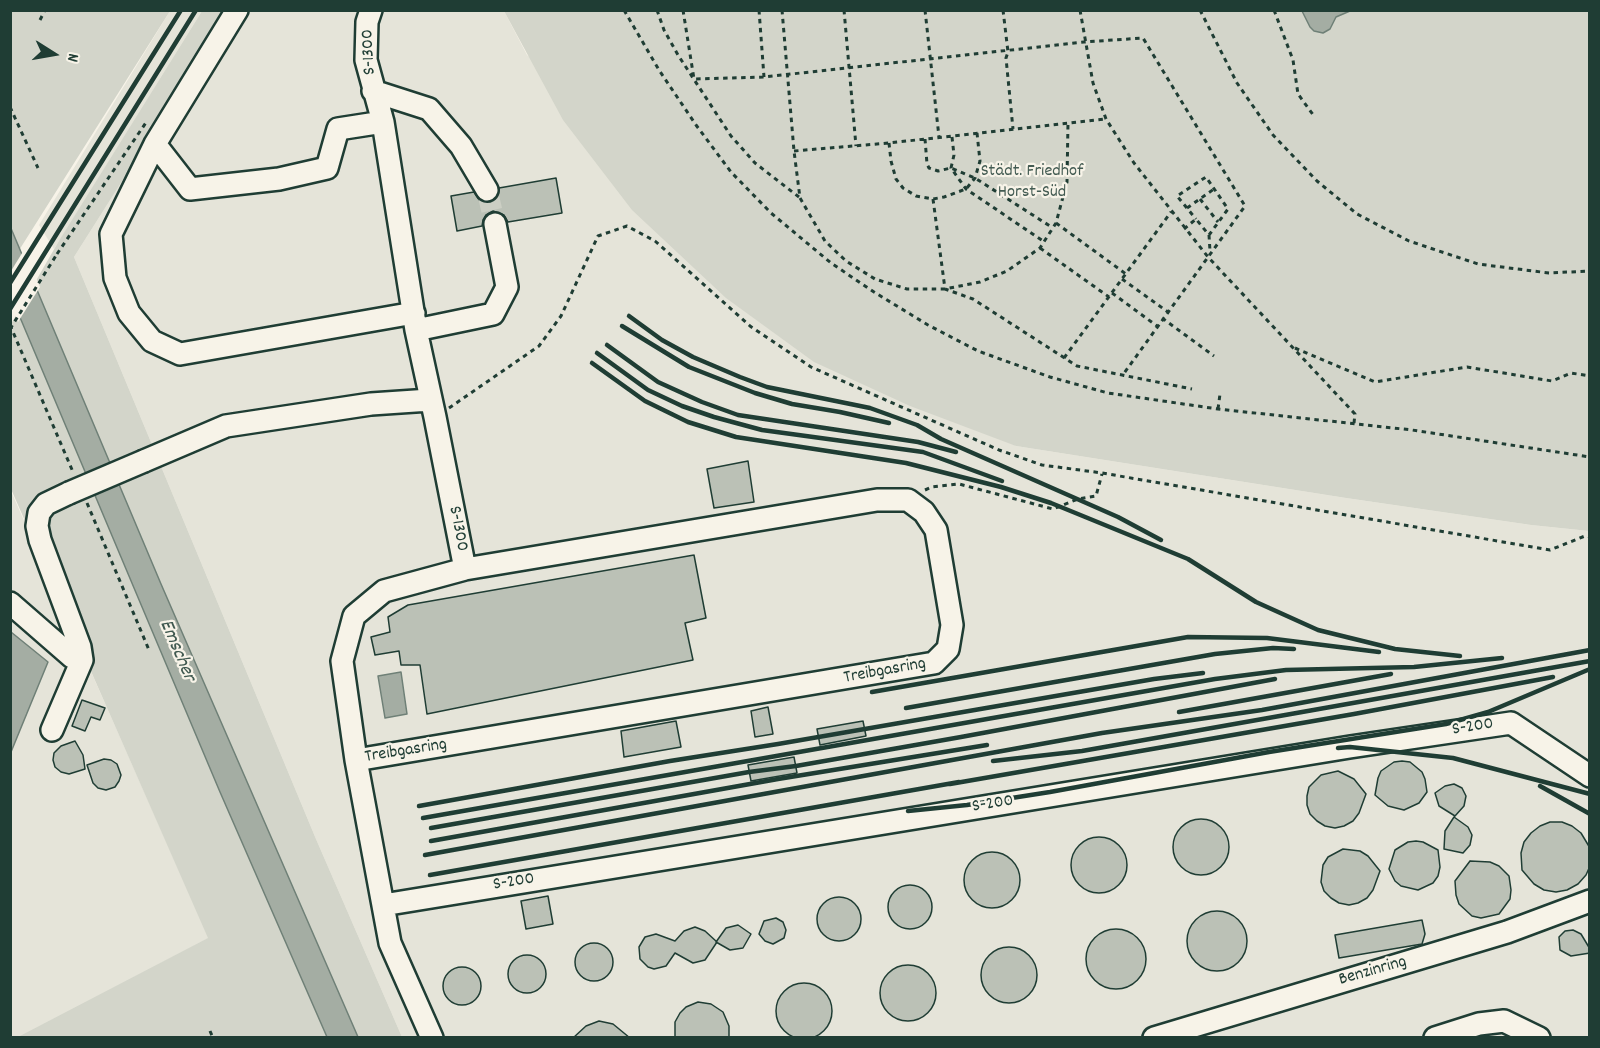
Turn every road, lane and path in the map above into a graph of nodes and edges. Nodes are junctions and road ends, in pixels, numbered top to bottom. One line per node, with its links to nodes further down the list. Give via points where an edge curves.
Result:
1 (45, 10): 15 (path)
2 (237, 10): 35 (lane)
3 (371, 10): 23 (lane, S-1300, via 366,60)
4 (624, 10): 78 (path, via 659,70 731,172 771,213 874,292 978,351 1050,377 1108,393)
5 (657, 10): 22 (path, via 664,30)
6 (683, 10): 22 (path)
7 (759, 10): 21 (path)
8 (782, 10): 20 (path)
9 (844, 10): 19 (path)
10 (925, 10): 18 (path)
11 (1003, 10): 17 (path)
12 (1080, 10): 16 (path)
13 (1200, 10): 60 (path, via 1237,83 1273,135 1357,214 1409,241 1478,264 1549,273)
14 (1274, 10): 25 (path, via 1293,60 1298,94)
15 (40, 20)
16 (1084, 42): 17 (path); 26 (path); 59 (path, via 1143,38 1245,206)
17 (1008, 52): 18 (path); 30 (path)
18 (930, 59): 19 (path); 33 (path)
19 (849, 69): 20 (path); 37 (path)
20 (787, 74): 21 (path); 38 (path)
21 (765, 77): 22 (path)
22 (694, 79): 45 (path, via 731,136 754,163)
23 (373, 91): 28 (lane, S-1300); 44 (lane, via 429,109 461,146)
24 (10, 107): 39 (path)
25 (1314, 116)
26 (1106, 119): 29 (path); 49 (path)
27 (148, 120): 69 (path, bridge)
28 (383, 122): 35 (lane, via 338,129 327,168 279,179 190,189); 67 (lane, S-1300)
29 (1068, 122): 30 (path); 52 (path, via 1067,182)
30 (1013, 129): 31 (path)
31 (977, 133): 32 (path); 41 (path, via 980,161)
32 (952, 137): 33 (path); 40 (path)
33 (939, 138): 34 (path)
34 (925, 139): 36 (path); 40 (path, via 929,168)
35 (155, 144): 67 (lane, via 111,234 115,278 129,313 152,341 180,354)
36 (889, 144): 37 (path); 46 (path, via 896,179 903,188 916,196)
37 (856, 146): 38 (path)
38 (794, 152): 45 (path)
39 (38, 168)
40 (951, 168): 41 (path); 42 (path)
41 (975, 178): 42 (path); 54 (path)
42 (966, 189): 46 (path); 57 (path)
43 (1214, 189): 47 (path); 48 (path, via 1206,177 1177,196); 51 (path, via 1228,209)
44 (488, 190)
45 (800, 198): 63 (path, via 825,241 846,261 875,279 907,289)
46 (933, 199): 63 (path)
47 (1200, 199): 48 (path); 51 (path)
48 (1187, 208): 50 (path)
49 (1171, 212): 55 (path); 61 (path)
50 (1196, 219): 55 (path); 56 (path)
51 (1218, 222): 56 (path)
52 (1056, 223): 54 (path); 61 (path)
53 (495, 224): 67 (lane, via 507,287 493,314)
54 (1053, 228): 57 (path)
55 (1184, 229): 59 (path)
56 (1209, 235): 59 (path)
57 (1044, 242): 58 (path)
58 (1040, 248): 63 (path, via 1007,271 980,282); 64 (path)
59 (1209, 255): 65 (path); 70 (path)
60 (1590, 271)
61 (1126, 274): 62 (path)
62 (1122, 279): 64 (path); 65 (path)
63 (945, 289): 72 (path, via 973,299)
64 (1110, 295): 68 (path); 72 (path)
65 (1167, 312): 66 (path)
66 (1162, 318): 68 (path); 71 (path)
67 (415, 322): 77 (lane, S-1300)
68 (1157, 326): 73 (path)
69 (10, 329)
70 (1294, 347): 74 (path, via 1375,382 1467,367 1552,381 1571,373); 79 (path, via 1355,414)
71 (1214, 356)
72 (1064, 358): 73 (path, via 1077,366)
73 (1122, 376): 75 (path)
74 (1590, 376)
75 (1192, 388)
76 (1220, 394): 78 (path)
77 (433, 409): 81 (path, via 538,346 561,316 598,236 627,226 655,241 750,326 811,367 999,450 1042,465); 84 (lane, S-1300); 86 (lane, bridge, via 371,404 226,426 46,504 39,513 40,540)
78 (1218, 409): 79 (path)
79 (1353, 424): 80 (path)
80 (1590, 457)
81 (1102, 474): 82 (path, via 1096,496 1053,509 959,484 932,487); 83 (path, via 1550,550)
82 (908, 500): 84 (lane, via 877,500); 88 (lane, Treibgasring, via 924,512 936,530 952,625 948,650 934,663)
83 (1590, 537)
84 (465, 569): 88 (lane, S-1300, via 384,591 354,616 342,661)
85 (10, 603): 86 (lane, via 72,657)
86 (82, 660): 87 (lane)
87 (52, 730)
88 (356, 760): 91 (lane, S-1300)
89 (1590, 776): 91 (lane, S-200, via 1511,723)
90 (1590, 901): 95 (lane, Benzinring, via 1507,932)
91 (383, 905): 94 (lane, S-1300, via 390,944)
92 (210, 1030): 93 (path)
93 (213, 1038)
94 (432, 1038)
95 (1154, 1038)
96 (1435, 1038): 97 (lane, via 1479,1024 1504,1022)
97 (1539, 1038)

